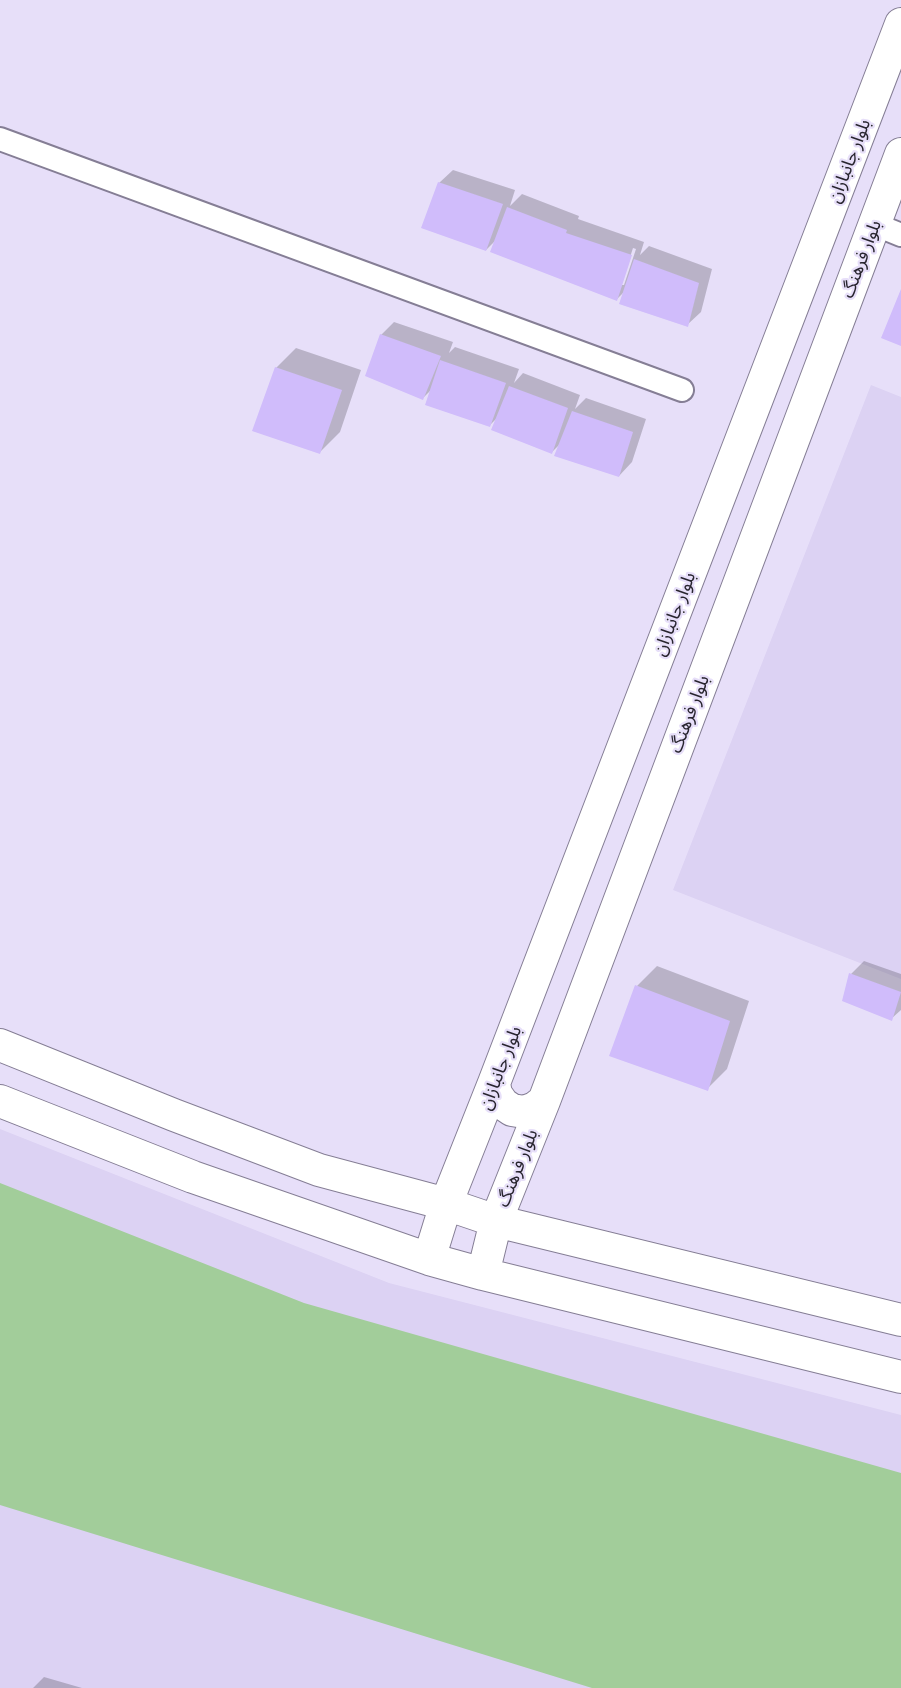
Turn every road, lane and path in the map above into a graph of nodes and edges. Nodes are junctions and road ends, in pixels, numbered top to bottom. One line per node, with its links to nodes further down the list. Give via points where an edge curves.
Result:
1 (901, 24): 7 (street, بلوار جانبازان)
2 (0, 139): 5 (street)
3 (901, 154): 4 (street, بلوار فرهنگ)
4 (887, 230): 9 (street, بلوار فرهنگ)
5 (682, 390)
6 (0, 1045): 10 (street, via 319,1170)
7 (494, 1083): 9 (street, via 502,1104 512,1110 524,1112); 10 (street, بلوار جانبازان)
8 (0, 1101): 12 (street, via 193,1178)
9 (544, 1101): 11 (street, بلوار فرهنگ)
10 (446, 1204): 11 (street); 12 (street, بلوار جانبازان)
11 (496, 1221): 13 (street, بلوار فرهنگ); 14 (street)
12 (429, 1259): 13 (street)
13 (483, 1274): 15 (street)
14 (901, 1320)
15 (901, 1377)

